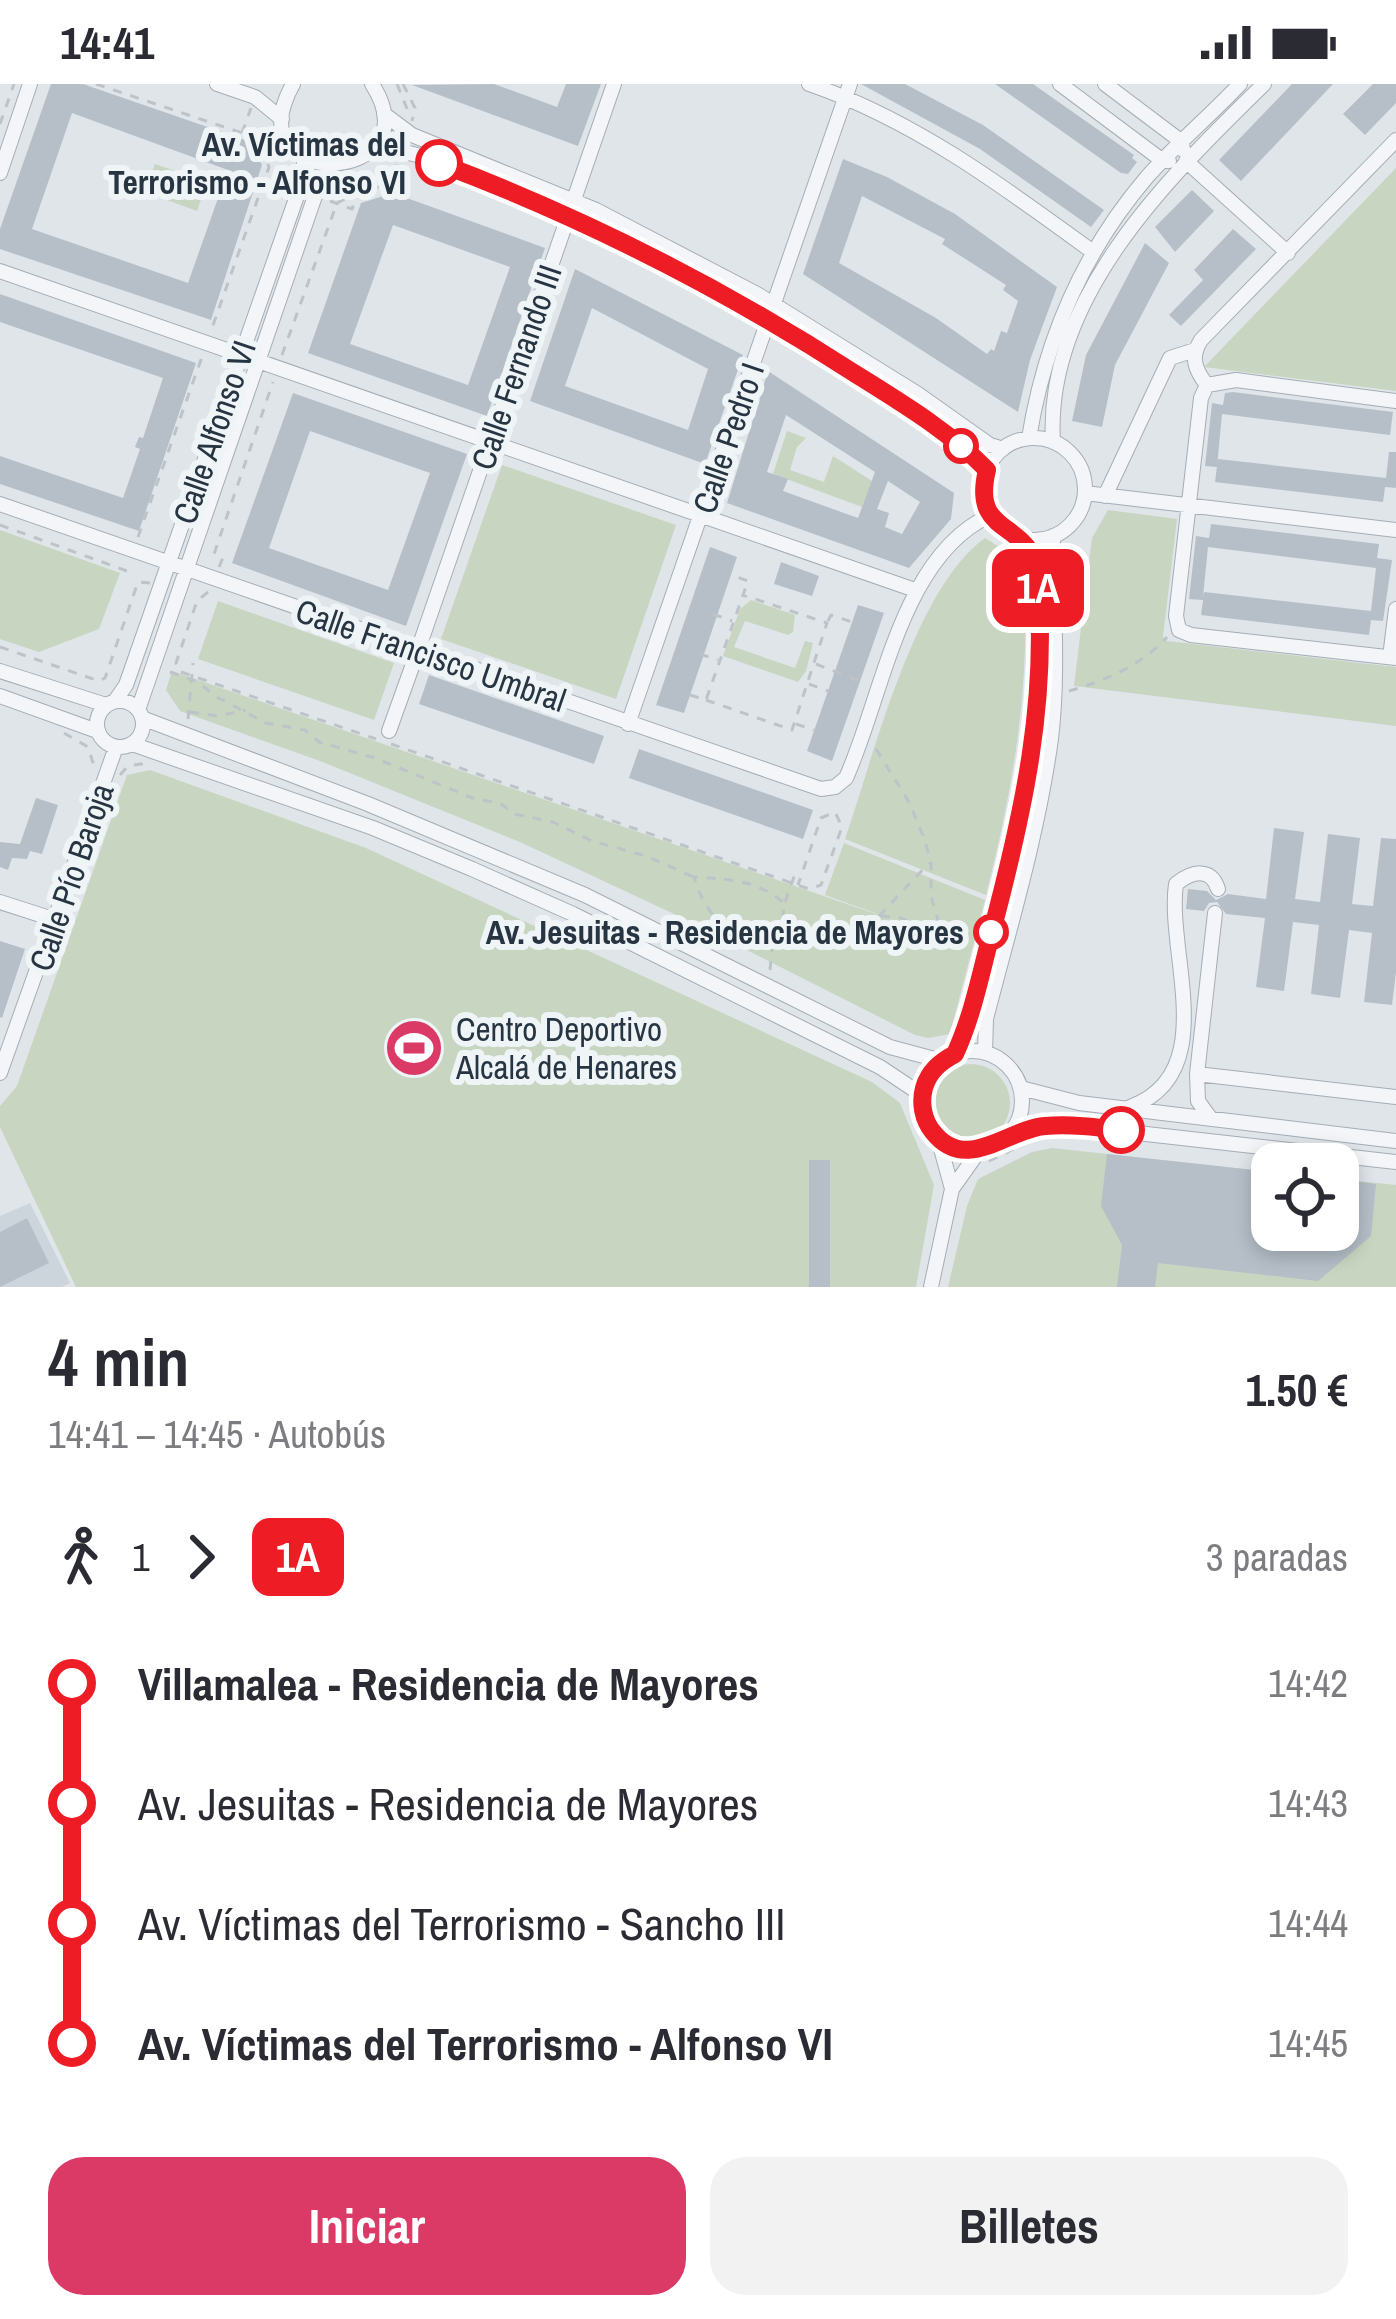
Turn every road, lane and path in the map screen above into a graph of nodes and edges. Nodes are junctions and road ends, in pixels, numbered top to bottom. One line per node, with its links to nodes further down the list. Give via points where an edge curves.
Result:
1 (14, 84): 17 (path)
2 (30, 84): 27 (street)
3 (96, 84): 35 (path, via 257,138 269,167)
4 (217, 84): 16 (street, via 255,97)
5 (292, 84): 16 (street)
6 (372, 84): 15 (street)
7 (404, 84): 18 (path, via 416,108)
8 (614, 84): 28 (street, Calle Fernando III)
9 (809, 84): 14 (street)
10 (1060, 84): 24 (street)
11 (1105, 84): 20 (street)
12 (1240, 84): 20 (street)
13 (1264, 84): 25 (street)
14 (848, 90): 30 (street, via 967,161); 33 (street, Calle Pedro I)
15 (384, 114): 18 (street); 21 (street)
16 (282, 119): 23 (street)
17 (0, 124)
18 (408, 133): 28 (street)
19 (1396, 140): 31 (street)
20 (1182, 142): 24 (street); 25 (street)
21 (374, 147): 22 (street); 26 (street)
22 (402, 149): 29 (street); 38 (path, via 392,174 337,203)
23 (304, 158): 26 (street); 37 (street, Calle Alfonso VI)
24 (1163, 161): 25 (street); 30 (street)
25 (1186, 161): 31 (street); 43 (street, via 1091,290 1051,407)
26 (329, 167): 37 (street, Calle Alfonso VI)
27 (0, 172)
28 (573, 200): 29 (street, Calle Fernando III); 33 (street)
29 (567, 216): 34 (street); 42 (street, Calle Fernando III)
30 (1093, 252): 41 (street, via 1053,337)
31 (1288, 253): 36 (street)
32 (0, 271): 35 (street)
33 (773, 303): 34 (street, Calle Pedro I); 44 (street)
34 (768, 320): 45 (street, via 909,408); 50 (street, Calle Pedro I)
35 (206, 344): 37 (street); 56 (path)
36 (1195, 350): 39 (street, via 1195,370); 47 (street, via 1170,358)
37 (249, 358): 38 (street); 57 (street, Calle Alfonso VI); 58 (street, Calle Alfonso VI)
38 (278, 368): 42 (street); 60 (path, via 214,554 222,560)
39 (1207, 385): 40 (street, via 1236,380); 49 (street)
40 (1396, 401)
41 (1029, 438): 43 (street); 44 (street)
42 (491, 441): 50 (street); 74 (street, Calle Fernando III)
43 (1053, 442): 46 (street, via 1078,463)
44 (1003, 449): 45 (street)
45 (987, 470): 51 (street)
46 (1085, 494): 47 (street); 54 (street, via 1073,522)
47 (1105, 496): 49 (street)
48 (0, 504): 56 (street, Calle Francisco Umbral)
49 (1188, 506): 53 (street); 75 (street, via 1179,630)
50 (701, 514): 62 (street); 92 (street, Calle Pedro I)
51 (991, 515): 55 (street); 62 (street, via 962,534)
52 (0, 525): 56 (path, via 127,571)
53 (1396, 530)
54 (1053, 536): 55 (street); 114 (street, via 1051,735)
55 (1023, 538): 115 (street, via 1037,573 1035,734 970,1014)
56 (133, 551): 57 (street, Calle Francisco Umbral)
57 (168, 564): 58 (street, Calle Francisco Umbral); 61 (street, Calle Alfonso VI)
58 (184, 569): 60 (street, Calle Francisco Umbral); 63 (street, Calle Alfonso VI)
59 (731, 575): 64 (path, via 748,581)
60 (215, 580): 65 (path); 74 (street, Calle Francisco Umbral)
61 (160, 586): 72 (path, via 138,582 98,681); 89 (street, Calle Alfonso VI, via 126,686)
62 (915, 590): 92 (street, Calle Francisco Umbral, via 853,763 836,787 821,789)
63 (176, 592): 65 (path); 91 (street, Calle Alfonso VI)
64 (743, 596): 68 (path); 70 (path)
65 (197, 601): 81 (path, via 176,663)
66 (1396, 609): 75 (street)
67 (713, 614): 68 (path)
68 (734, 621): 76 (path)
69 (852, 622): 70 (path, via 831,615)
70 (827, 623): 78 (path)
71 (1167, 637): 85 (path, via 1131,666)
72 (0, 647)
73 (700, 654): 76 (path)
74 (415, 657): 92 (street, Calle Francisco Umbral); 96 (street, Calle Fernando III)
75 (1393, 658)
76 (720, 660): 88 (path)
77 (193, 663): 81 (path)
78 (814, 664): 82 (path); 83 (path)
79 (0, 671): 89 (street)
80 (170, 671): 81 (path)
81 (190, 676): 90 (path); 90 (path, via 189,716); 104 (path)
82 (864, 683)
83 (807, 684): 84 (path); 93 (path)
84 (828, 691)
85 (1067, 691)
86 (690, 695): 88 (path)
87 (0, 696): 95 (street)
88 (706, 700): 93 (path, via 792,730)
89 (110, 703): 91 (street); 95 (street)
90 (246, 710): 103 (path)
91 (140, 714): 97 (street, via 141,733); 115 (street, via 585,895 890,1047)
92 (628, 724)
93 (794, 724): 94 (path)
94 (814, 730)
95 (97, 731): 97 (street, via 107,744)
96 (389, 731)
97 (123, 746): 109 (street, Calle Pío Baroja); 119 (street, via 373,828 553,905 880,1067)
98 (876, 749): 99 (path)
99 (881, 756): 100 (path); 101 (path)
100 (874, 757)
101 (931, 862): 110 (path); 110 (path, via 879,916)
102 (795, 874): 104 (path)
103 (694, 877): 107 (path, via 738,880); 111 (path, via 703,905 724,925 750,939)
104 (795, 884): 104 (path, via 821,884 842,827 835,812 820,818); 107 (path)
105 (1218, 890): 121 (street, via 1199,872 1176,884 1183,1003 1176,1068 1158,1093)
106 (0, 902): 109 (street)
107 (784, 903): 111 (path)
108 (1215, 913): 117 (street)
109 (56, 920): 116 (street, Calle Pío Baroja)
110 (943, 934): 112 (path)
111 (773, 936): 113 (path)
112 (977, 946)
113 (770, 970)
114 (985, 1053): 115 (street); 118 (street, via 1006,1065)
115 (949, 1057): 119 (street)
116 (0, 1073)
117 (1197, 1074): 120 (street); 122 (street, via 1198,1101)
118 (1021, 1088): 121 (street); 123 (street)
119 (922, 1096): 124 (street)
120 (1396, 1097)
121 (1126, 1108): 122 (street)
122 (1210, 1119): 125 (street)
123 (1011, 1133): 127 (street); 128 (street, via 1089,1126)
124 (938, 1138): 127 (street); 130 (street)
125 (1396, 1141)
126 (1028, 1142): 129 (path)
127 (979, 1151): 130 (street)
128 (1396, 1162)
129 (977, 1168)
130 (952, 1189): 131 (street)
131 (931, 1287)

